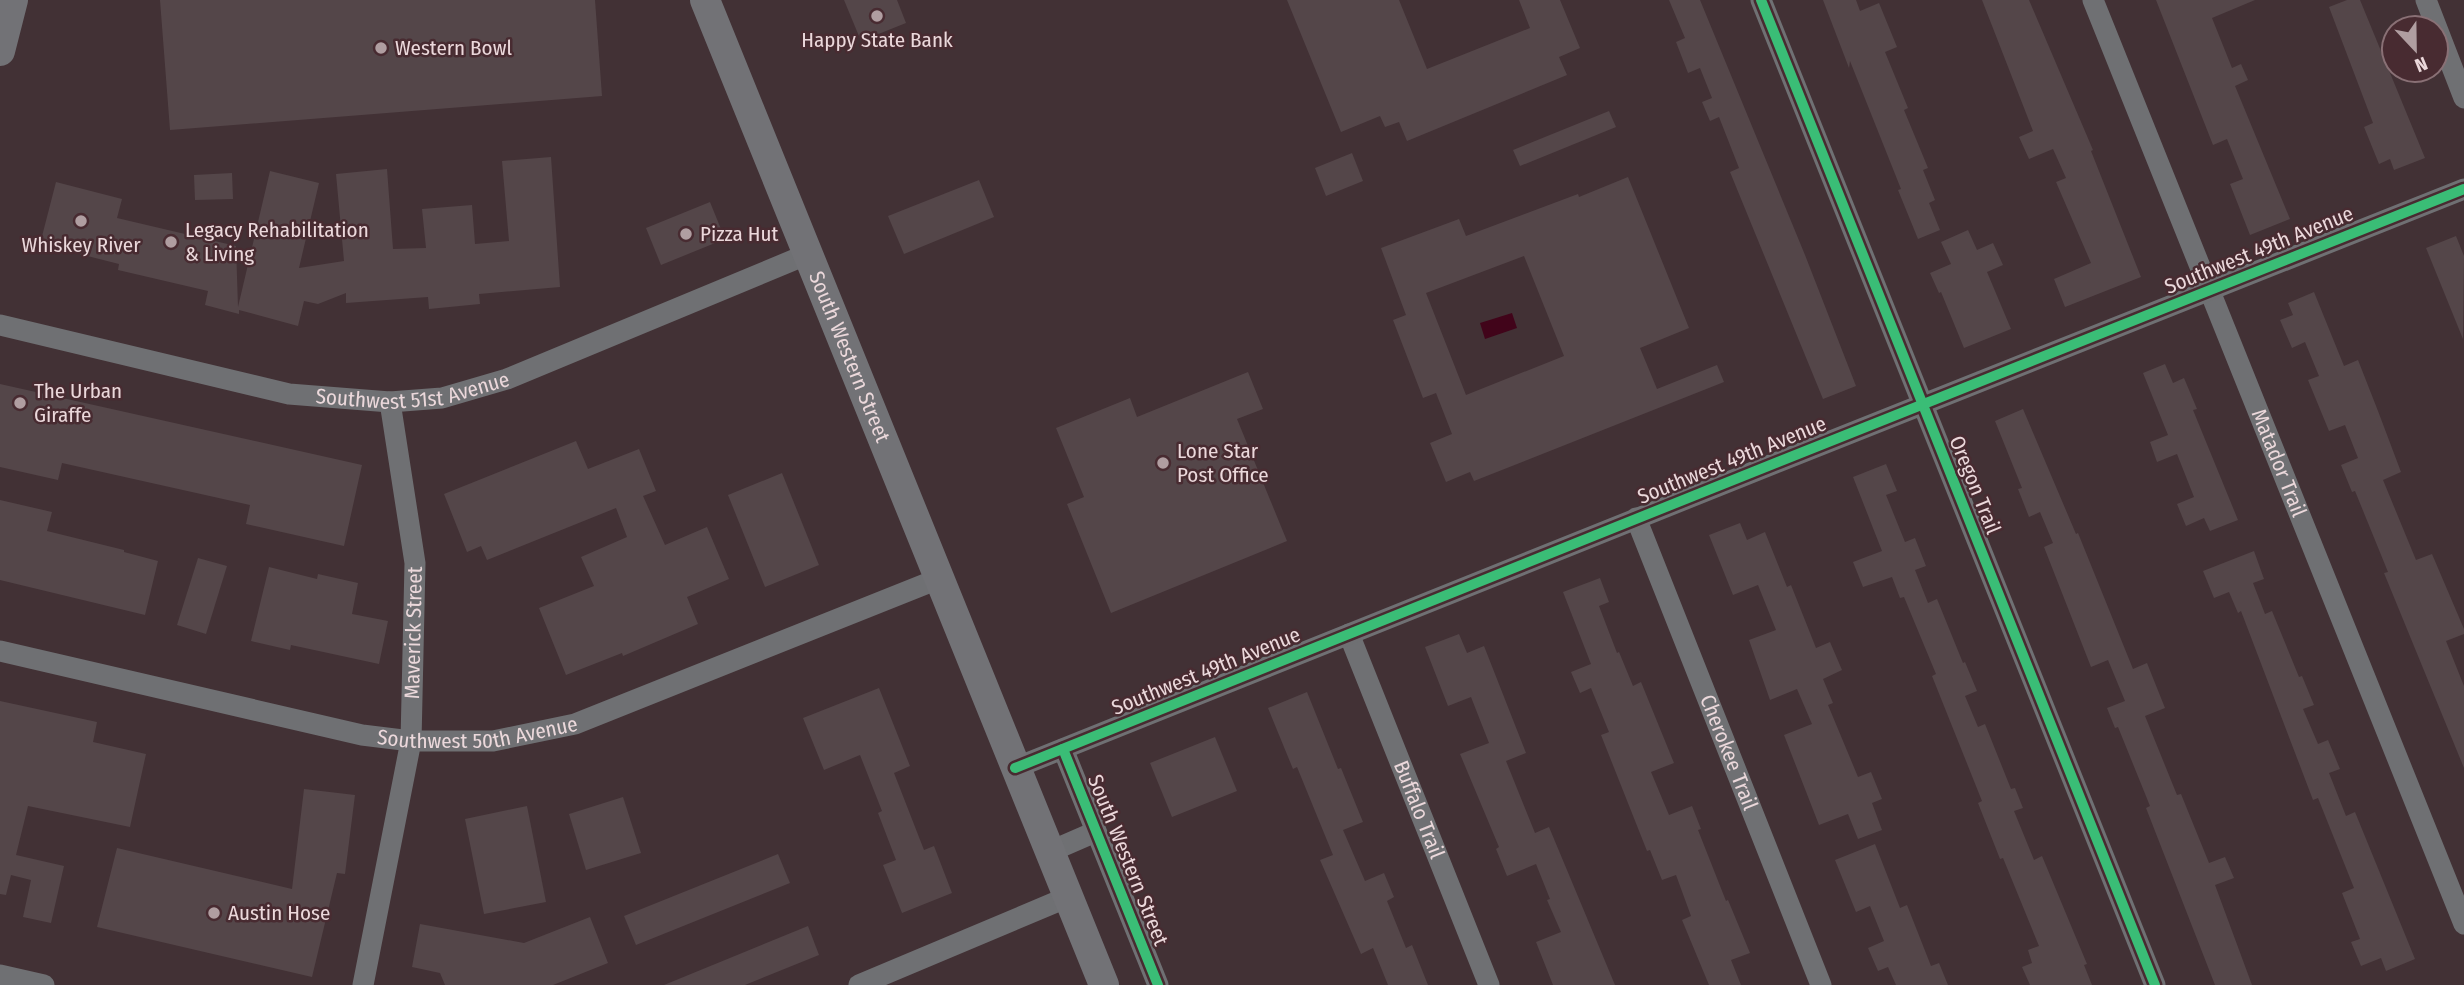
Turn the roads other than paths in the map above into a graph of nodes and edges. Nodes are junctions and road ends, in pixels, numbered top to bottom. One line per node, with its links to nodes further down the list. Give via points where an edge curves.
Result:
1 (13, 0): 6 (main road)
2 (1760, 0): 13 (street, Oregon Trail)
3 (2093, 0): 10 (street, Matador Trail)
4 (2426, 0): 7 (street)
5 (712, 2): 9 (main road, South Western Street)
6 (0, 51)
7 (2464, 98)
8 (2464, 190): 10 (street, Southwest 49th Avenue)
9 (808, 254): 12 (street, Southwest 51st Avenue, via 507,379 442,398); 15 (main road, South Western Street)
10 (2209, 290): 13 (street, Southwest 49th Avenue); 24 (street, Matador Trail)
11 (0, 325): 12 (street, Southwest 51st Avenue, via 289,394)
12 (390, 402): 18 (street, Maverick Street, via 415,562)
13 (1922, 405): 14 (street, Southwest 49th Avenue); 33 (street, Oregon Trail)
14 (1636, 518): 16 (street, Southwest 49th Avenue); 32 (street, Cherokee Trail)
15 (938, 579): 18 (street, Southwest 50th Avenue, via 575,724 493,741); 20 (main road, South Western Street)
16 (1349, 634): 19 (street, Southwest 49th Avenue); 31 (street, Buffalo Trail)
17 (0, 651): 18 (street, Southwest 50th Avenue, via 362,735)
18 (411, 741): 27 (street, Maverick Street)
19 (1063, 748): 20 (street, Southwest 49th Avenue); 21 (street, South Western Street)
20 (1015, 768): 22 (main road, South Western Street)
21 (1096, 832): 22 (street); 30 (street, South Western Street)
22 (1049, 852): 23 (main road, South Western Street)
23 (1068, 897): 28 (street); 29 (main road, South Western Street)
24 (2464, 924)
25 (0, 975): 26 (street)
26 (44, 985)
27 (363, 985)
28 (859, 985)
29 (1104, 985)
30 (1158, 985)
31 (1489, 985)
32 (1821, 985)
33 (2155, 985)

